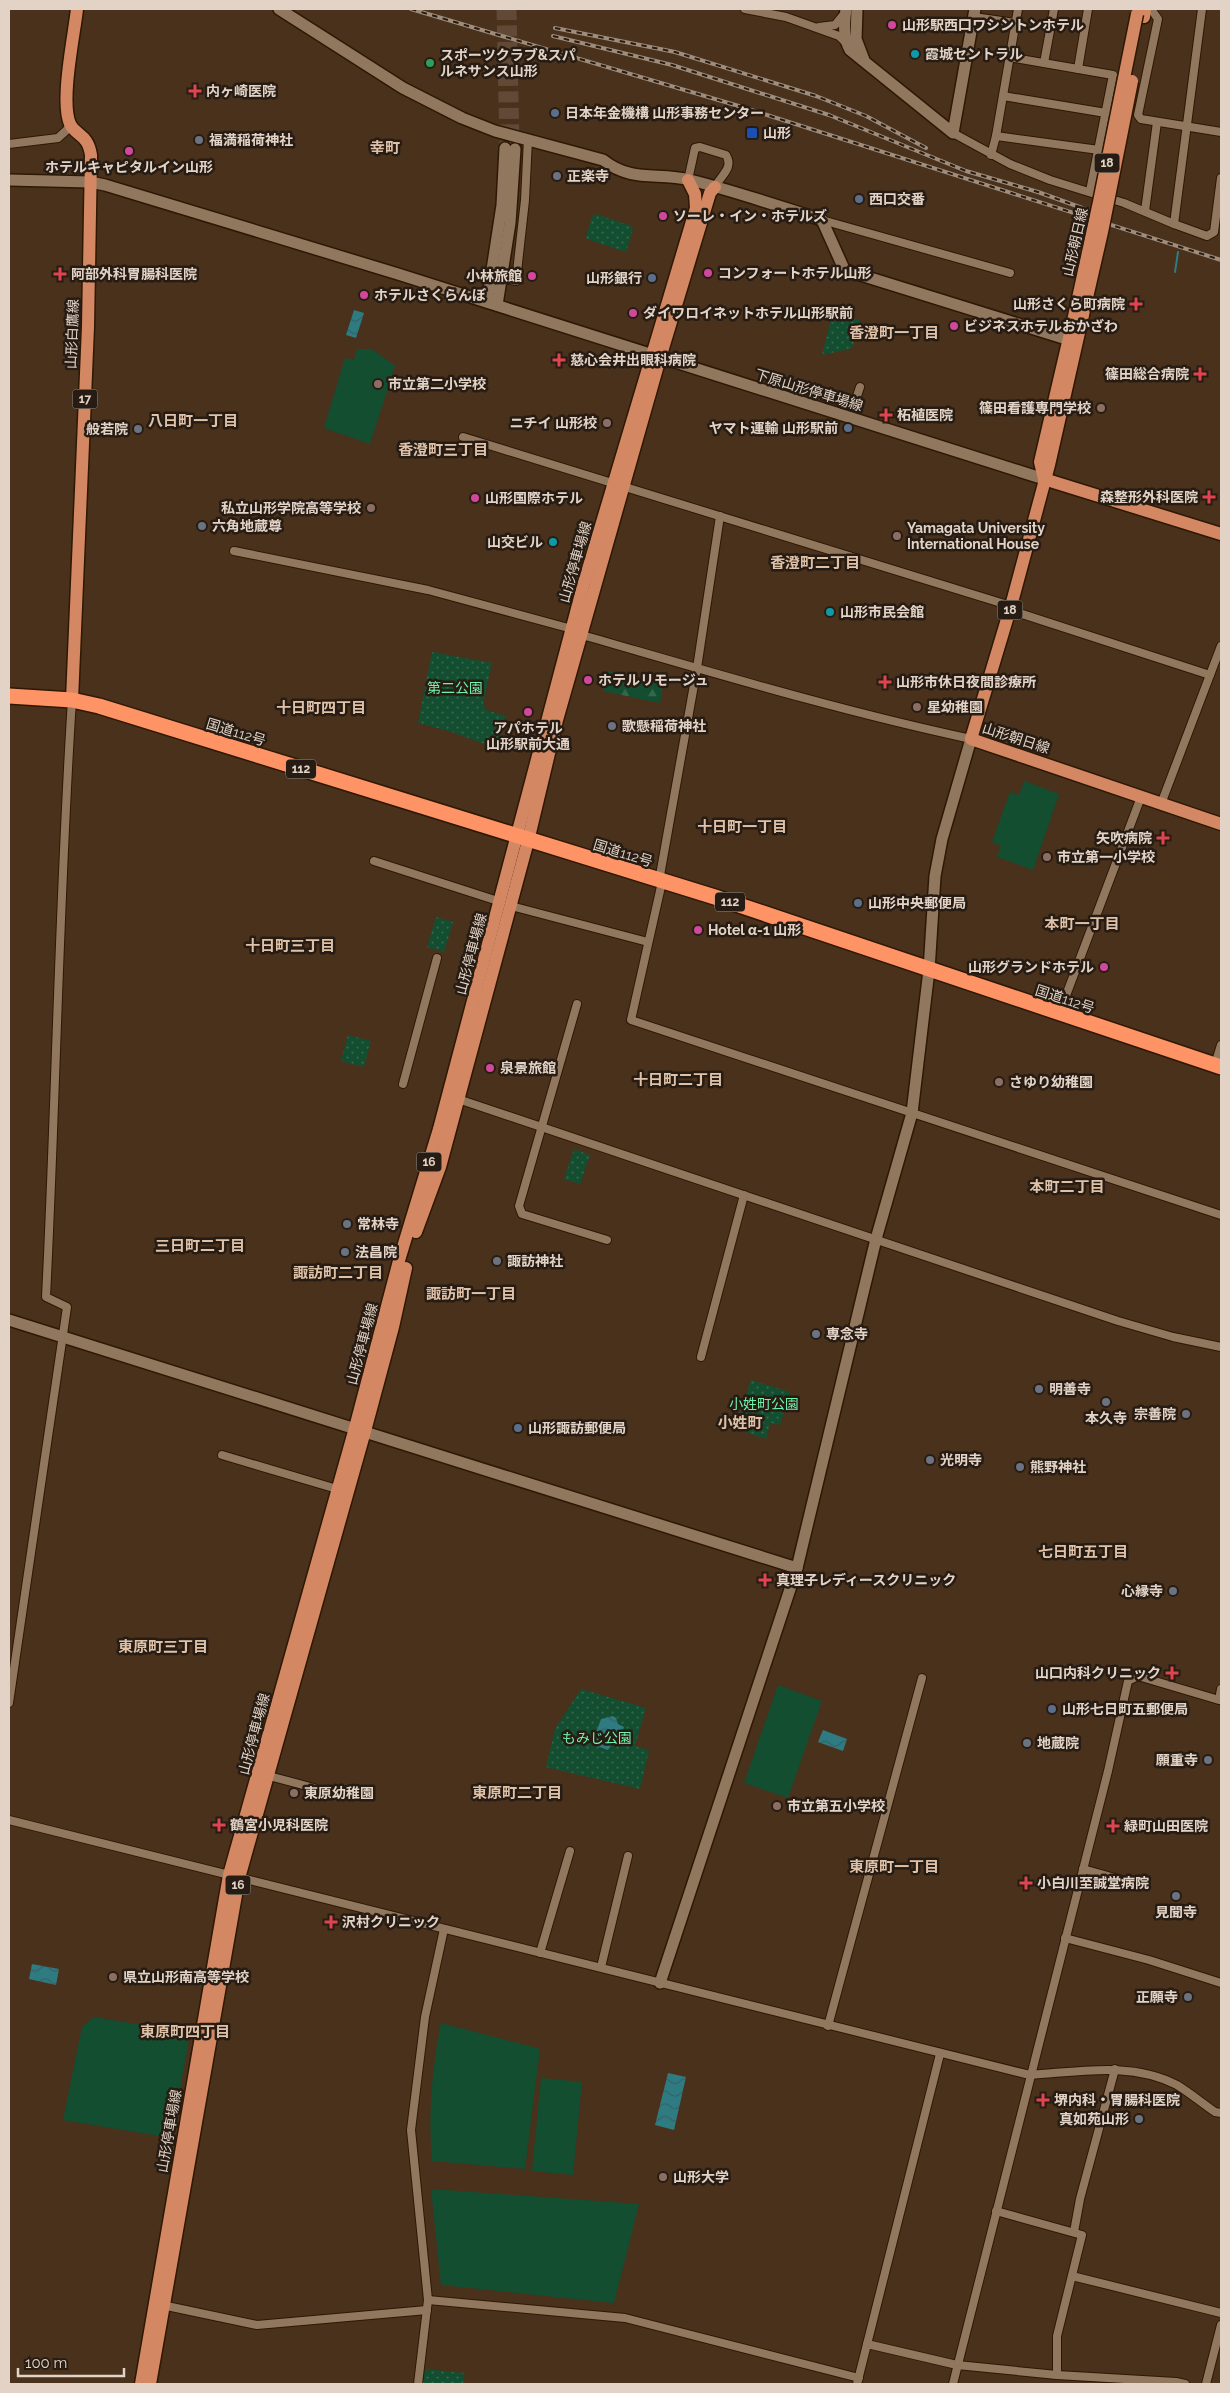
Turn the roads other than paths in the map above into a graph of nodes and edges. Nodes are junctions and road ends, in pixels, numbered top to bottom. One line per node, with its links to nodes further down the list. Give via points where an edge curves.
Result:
1 (77, 9): 24 (main road, via 66,107)
2 (279, 9): 29 (street, via 403,88 462,118)
3 (744, 9): 13 (street)
4 (772, 9): 13 (street)
5 (782, 9): 13 (street)
6 (1018, 9): 14 (street)
7 (1054, 9): 18 (street)
8 (1088, 9): 20 (street)
9 (1202, 9): 25 (street)
10 (851, 11): 15 (street, via 835,25); 16 (street); 19 (street, via 857,47)
11 (1143, 11): 23 (street, via 1158,19 1138,115); 45 (main road, 山形朝日線 / 18, bridge, via 1102,232)
12 (975, 13): 14 (street); 27 (street)
13 (786, 17): 15 (street)
14 (1015, 23): 17 (street)
15 (817, 27): 16 (street)
16 (841, 36): 19 (street, via 858,59)
17 (1009, 58): 18 (street); 21 (street)
18 (1044, 63): 20 (street)
19 (868, 66): 27 (street)
20 (1078, 69): 22 (street, via 1113,75)
21 (1003, 96): 22 (street); 28 (street)
22 (1106, 112): 31 (street)
23 (1158, 122): 25 (street); 39 (street)
24 (71, 126): 30 (street, via 58,138); 35 (main road, 山形白鷹線 / 17, via 89,144)
25 (1186, 126): 26 (street); 41 (street)
26 (1221, 132)
27 (953, 133): 32 (street)
28 (996, 136): 31 (street); 32 (street)
29 (528, 139): 36 (street, via 603,160 615,170 638,177); 43 (street, via 516,281)
30 (9, 144)
31 (1099, 150): 38 (street)
32 (991, 154): 38 (street, via 1050,180)
33 (1221, 178): 41 (street, via 1214,232 1207,236)
34 (9, 180): 35 (street, 下原山形停車場線)
35 (90, 182): 44 (street, 下原山形停車場線); 61 (main road, 山形白鷹線 / 17, via 88,327)
36 (689, 183): 37 (street); 37 (street, via 695,148 700,147 726,155 730,161); 46 (main road, 山形停車場線 / 16, via 695,194 696,208)
37 (713, 190): 40 (street); 46 (main road, 山形停車場線 / 16)
38 (1090, 191): 39 (street)
39 (1145, 211): 41 (street)
40 (822, 220): 42 (street); 45 (street, via 844,269)
41 (1174, 224)
42 (1010, 273)
43 (502, 278): 44 (street); 44 (street, via 510,224 510,149)
44 (492, 303): 46 (street, 下原山形停車場線)
45 (1072, 341): 50 (main road, 山形朝日線 / 18)
46 (655, 357): 50 (street, 下原山形停車場線, via 850,414); 51 (main road, 山形停車場線 / 16)
47 (860, 387): 48 (street)
48 (856, 399)
49 (463, 437): 51 (street)
50 (1044, 480): 53 (main road); 55 (main road, 山形朝日線 / 18)
51 (618, 485): 52 (street); 56 (main road, 山形停車場線 / 16)
52 (720, 516): 55 (street); 58 (street)
53 (1221, 534)
54 (234, 551): 56 (street, via 428,590)
55 (1011, 608): 59 (street); 62 (main road, 山形朝日線 / 18)
56 (577, 632): 58 (street); 66 (main road, 山形停車場線 / 16, via 550,745)
57 (1221, 646): 59 (street)
58 (697, 668): 62 (street, via 899,724); 68 (street)
59 (1210, 675): 64 (street)
60 (9, 696): 61 (highway, 国道112号 / 112)
61 (72, 700): 66 (highway, 国道112号 / 112); 86 (street, via 46,1297 67,1307)
62 (971, 739): 63 (main road, 山形朝日線); 72 (street, via 942,839)
63 (1141, 796): 64 (main road, 山形朝日線); 74 (street)
64 (1161, 804): 65 (main road, 山形朝日線)
65 (1221, 824)
66 (522, 839): 68 (highway, 国道112号 / 112); 69 (main road, 山形停車場線 / 16)
67 (374, 861): 69 (street)
68 (660, 882): 70 (street); 72 (highway, 国道112号 / 112, via 718,898)
69 (506, 904): 70 (street); 78 (main road, 山形停車場線 / 16); 89 (main road, 山形停車場線 / 16, via 400,1257)
70 (648, 942): 79 (street, via 631,1020)
71 (437, 958): 77 (street)
72 (929, 970): 74 (highway, 国道112号 / 112); 79 (street)
73 (577, 1004): 80 (street)
74 (1059, 1014): 76 (highway, 国道112号 / 112)
75 (1221, 1045): 76 (street)
76 (1218, 1066)
77 (403, 1084)
78 (458, 1099): 80 (street); 89 (main road, 山形停車場線 / 16, via 440,1167 411,1248 393,1327)
79 (912, 1113): 82 (street); 83 (street)
80 (541, 1127): 81 (street); 84 (street, via 518,1206 522,1214)
81 (744, 1195): 83 (street); 88 (street)
82 (1221, 1215)
83 (876, 1239): 87 (street, via 1118,1322 1173,1338); 92 (street)
84 (607, 1240)
85 (9, 1320): 86 (street)
86 (64, 1339): 89 (street); 96 (street)
87 (1221, 1347)
88 (701, 1357)
89 (360, 1430): 91 (main road, 山形停車場線 / 16); 92 (street); 97 (main road, 山形停車場線 / 16)
90 (222, 1454): 91 (street)
91 (337, 1489): 103 (main road, 山形停車場線 / 16)
92 (798, 1568): 109 (street)
93 (922, 1678): 111 (street)
94 (1221, 1689): 95 (street)
95 (1220, 1701): 102 (street, via 1138,1676 1128,1681)
96 (9, 1702)
97 (269, 1776): 98 (street); 103 (main road, 山形停車場線 / 16)
98 (314, 1788)
99 (9, 1820): 103 (street)
100 (570, 1851): 107 (street)
101 (628, 1856): 108 (street)
102 (1083, 1869): 104 (street); 106 (street)
103 (234, 1876): 105 (street); 120 (main road, 山形停車場線 / 16)
104 (1122, 1880)
105 (444, 1929): 107 (street); 119 (street, via 425,2017 411,2130)
106 (1065, 1938): 110 (street); 114 (street)
107 (540, 1952): 108 (street)
108 (601, 1967): 109 (street)
109 (660, 1983): 111 (street)
110 (1221, 1983)
111 (828, 2026): 112 (street)
112 (940, 2054): 114 (street); 124 (street)
113 (1115, 2069): 114 (street); 115 (street, via 1154,2076); 117 (street)
114 (1030, 2075): 116 (street)
115 (1221, 2113)
116 (996, 2211): 117 (street); 125 (street)
117 (1074, 2232): 118 (street, via 1082,2235)
118 (1072, 2276): 122 (street); 126 (street, via 1057,2336)
119 (428, 2300): 121 (street); 127 (street, via 625,2318)
120 (160, 2305): 121 (street, via 258,2325); 129 (main road, 山形停車場線 / 16); 130 (main road, 山形停車場線 / 16)
121 (427, 2310): 131 (street)
122 (1221, 2313)
123 (1221, 2326): 134 (street)
124 (867, 2344): 125 (street); 127 (street)
125 (958, 2365): 126 (street); 132 (street)
126 (1057, 2376): 128 (street)
127 (858, 2381)
128 (1154, 2382): 133 (street)
129 (141, 2384)
130 (150, 2384)
131 (418, 2384)
132 (953, 2384)
133 (1185, 2384)
134 (1206, 2384)

